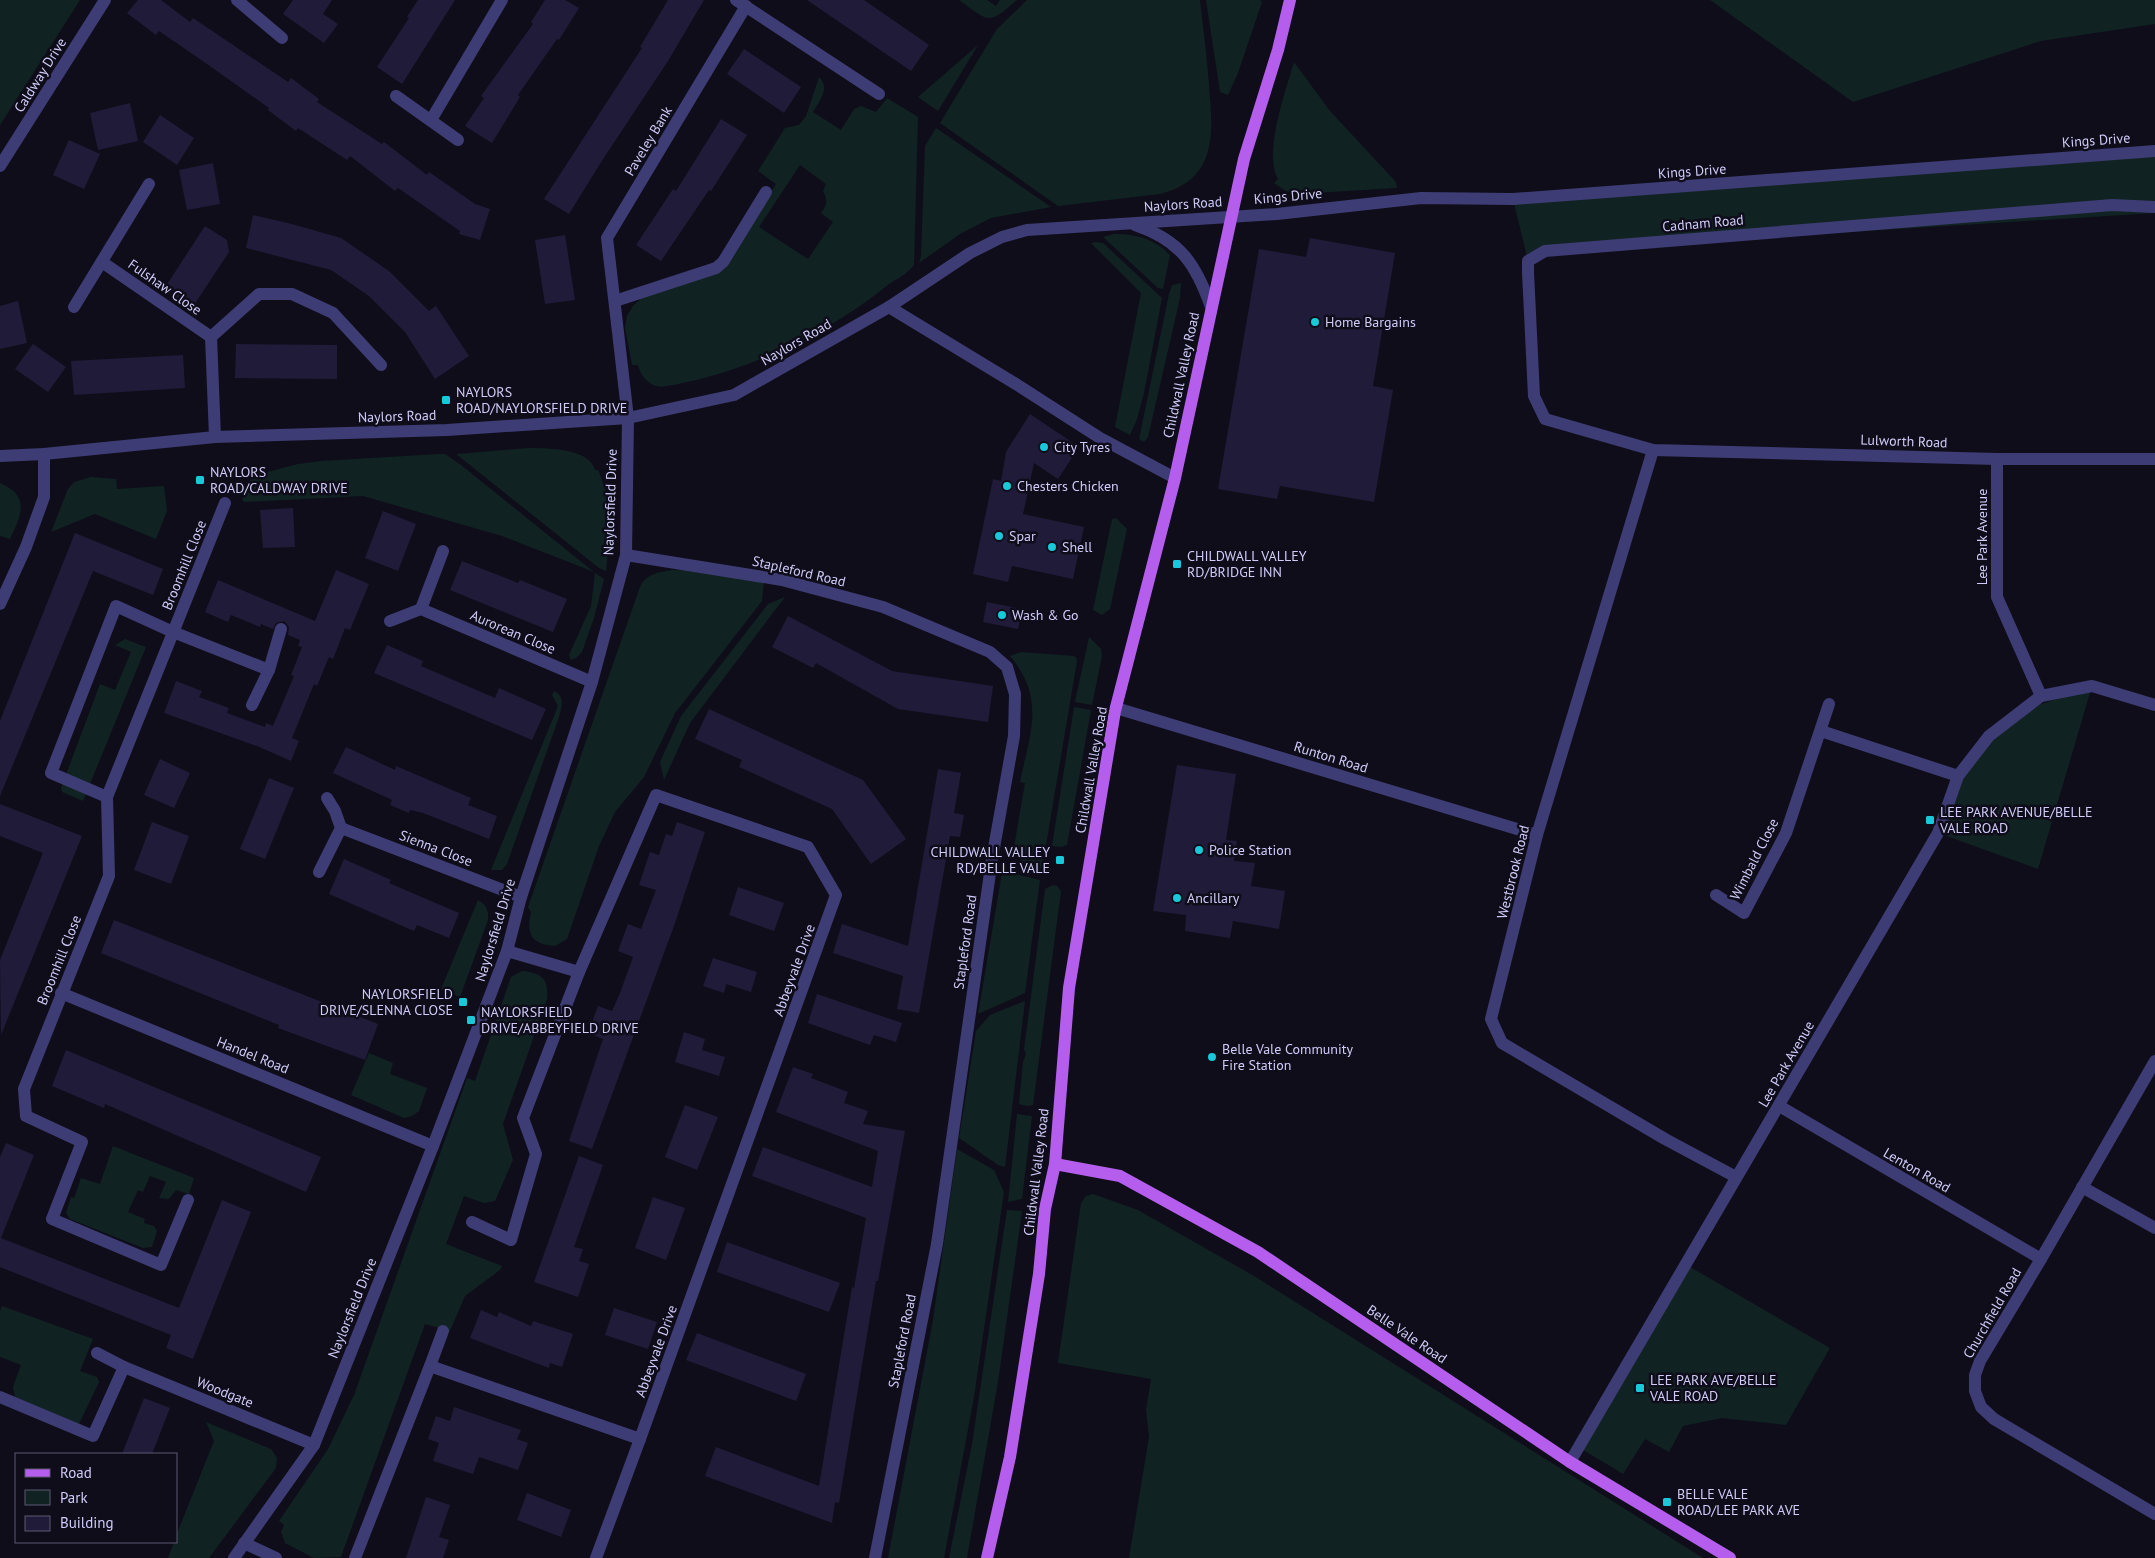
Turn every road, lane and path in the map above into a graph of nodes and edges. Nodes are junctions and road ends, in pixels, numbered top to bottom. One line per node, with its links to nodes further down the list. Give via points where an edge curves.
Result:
1 (105, 0): 12 (street, Caldway Drive)
2 (502, 0): 9 (street)
3 (1290, 0): 16 (main road, Childwall Valley Road)
4 (242, 2): 6 (street)
5 (741, 3): 7 (street); 19 (street, Paveley Bank, via 607,238)
6 (282, 38)
7 (879, 94)
8 (396, 96): 9 (street)
9 (431, 120): 10 (street)
10 (458, 140)
11 (2155, 150): 16 (street, Kings Drive, via 1513,199 1421,198 1278,214)
12 (0, 166)
13 (149, 184): 18 (street)
14 (766, 192): 19 (street, via 723,262 716,268)
15 (2155, 207): 27 (street, Cadnam Road, via 2112,205 1554,250 1545,251 1528,261 1534,396 1545,418)
16 (1231, 215): 17 (street, Naylors Road); 22 (main road, Childwall Valley Road)
17 (1129, 223): 20 (street, Naylors Road, via 1027,230 1002,237 970,253); 22 (street, via 1162,236 1178,247 1202,282)
18 (102, 262): 21 (street); 23 (street, Fulshaw Close)
19 (614, 301): 25 (street, Paveley Bank)
20 (889, 306): 25 (street, Naylors Road, via 734,395); 32 (street, via 1100,438)
21 (74, 307)
22 (1211, 307): 32 (main road, Childwall Valley Road)
23 (210, 337): 24 (street, via 259,294 292,294 333,313); 26 (street)
24 (381, 364)
25 (628, 418): 26 (street, Naylors Road, via 447,430); 35 (street, Naylorsfield Drive)
26 (215, 438): 28 (street, Naylors Road)
27 (1653, 450): 30 (street, Lulworth Road); 53 (street, Westbrook Road)
28 (44, 454): 29 (street, Naylors Road); 36 (street, via 44,497)
29 (0, 456)
30 (1997, 459): 31 (street, Lulworth Road); 43 (street, Lee Park Avenue, via 1997,597)
31 (2155, 459)
32 (1174, 478): 47 (main road, Childwall Valley Road)
33 (225, 503): 40 (street, Broomhill Close)
34 (443, 551): 37 (street)
35 (626, 555): 42 (street, Naylorsfield Drive); 84 (street, Stapleford Road, via 782,580 883,607 990,652 1007,667 1015,694 1014,736 992,859 936,1244)
36 (0, 604)
37 (421, 609): 38 (street); 42 (street, Aurorean Close)
38 (390, 621)
39 (281, 629): 41 (street)
40 (173, 632): 41 (street); 50 (street, Broomhill Close); 50 (street, via 116,606 52,773)
41 (268, 670): 45 (street)
42 (592, 682): 56 (street, Naylorsfield Drive)
43 (2041, 696): 46 (street, Lee Park Avenue, via 2092,686); 49 (street, Lee Park Avenue, via 1989,736)
44 (1829, 704): 48 (street, Wimbald Close)
45 (252, 705)
46 (2155, 705)
47 (1116, 708): 53 (street, Runton Road); 63 (main road, Childwall Valley Road, via 1069,988)
48 (1821, 731): 49 (street); 55 (street, Wimbald Close, via 1786,833 1744,913)
49 (1958, 776): 61 (street, Lee Park Avenue, via 1938,833)
50 (107, 797): 59 (street, Broomhill Close, via 109,876)
51 (327, 798): 52 (street)
52 (341, 828): 54 (street); 56 (street, Sienna Close)
53 (1537, 835): 64 (street, Westbrook Road, via 1491,1019 1502,1043)
54 (319, 872)
55 (1716, 895)
56 (521, 897): 57 (street, Naylorsfield Drive)
57 (507, 951): 58 (street); 62 (street, Naylorsfield Drive)
58 (579, 972): 67 (street, Abbeyvale Drive, via 523,1118 536,1154 511,1240); 75 (street, Abbeyvale Drive, via 656,795 808,847 836,895)
59 (61, 992): 62 (street, Handel Road); 66 (street, Broomhill Close, via 24,1089 26,1116 82,1142 52,1219 161,1265)
60 (2155, 1061): 65 (street, Churchfield Road)
61 (1779, 1106): 64 (street, Lee Park Avenue); 69 (street, Lenton Road)
62 (433, 1146): 76 (street, Naylorsfield Drive)
63 (1055, 1164): 77 (main road, Belle Vale Road, via 1120,1176 1258,1252); 85 (main road, Childwall Valley Road, via 1044,1209 1039,1274 1010,1457)
64 (1736, 1177): 77 (street, Lee Park Avenue)
65 (2082, 1187): 68 (street); 69 (street, Churchfield Road)
66 (188, 1200)
67 (472, 1222)
68 (2155, 1228)
69 (2041, 1260): 78 (street, Churchfield Road, via 1980,1361 1974,1383 1977,1400 1994,1419)
70 (443, 1331): 72 (street)
71 (97, 1354): 73 (street, Woodgate)
72 (430, 1366): 75 (street); 82 (street)
73 (124, 1367): 74 (street, via 93,1436); 76 (street, Woodgate)
74 (0, 1397)
75 (640, 1439): 83 (street, Abbeyvale Drive)
76 (314, 1445): 79 (street, Naylorsfield Drive)
77 (1570, 1462): 86 (main road, Belle Vale Road)
78 (2155, 1514)
79 (244, 1543): 80 (street, Naylorsfield Drive); 81 (street)
80 (234, 1558)
81 (276, 1558)
82 (355, 1558)
83 (596, 1558)
84 (875, 1558)
85 (987, 1558)
86 (1730, 1558)

